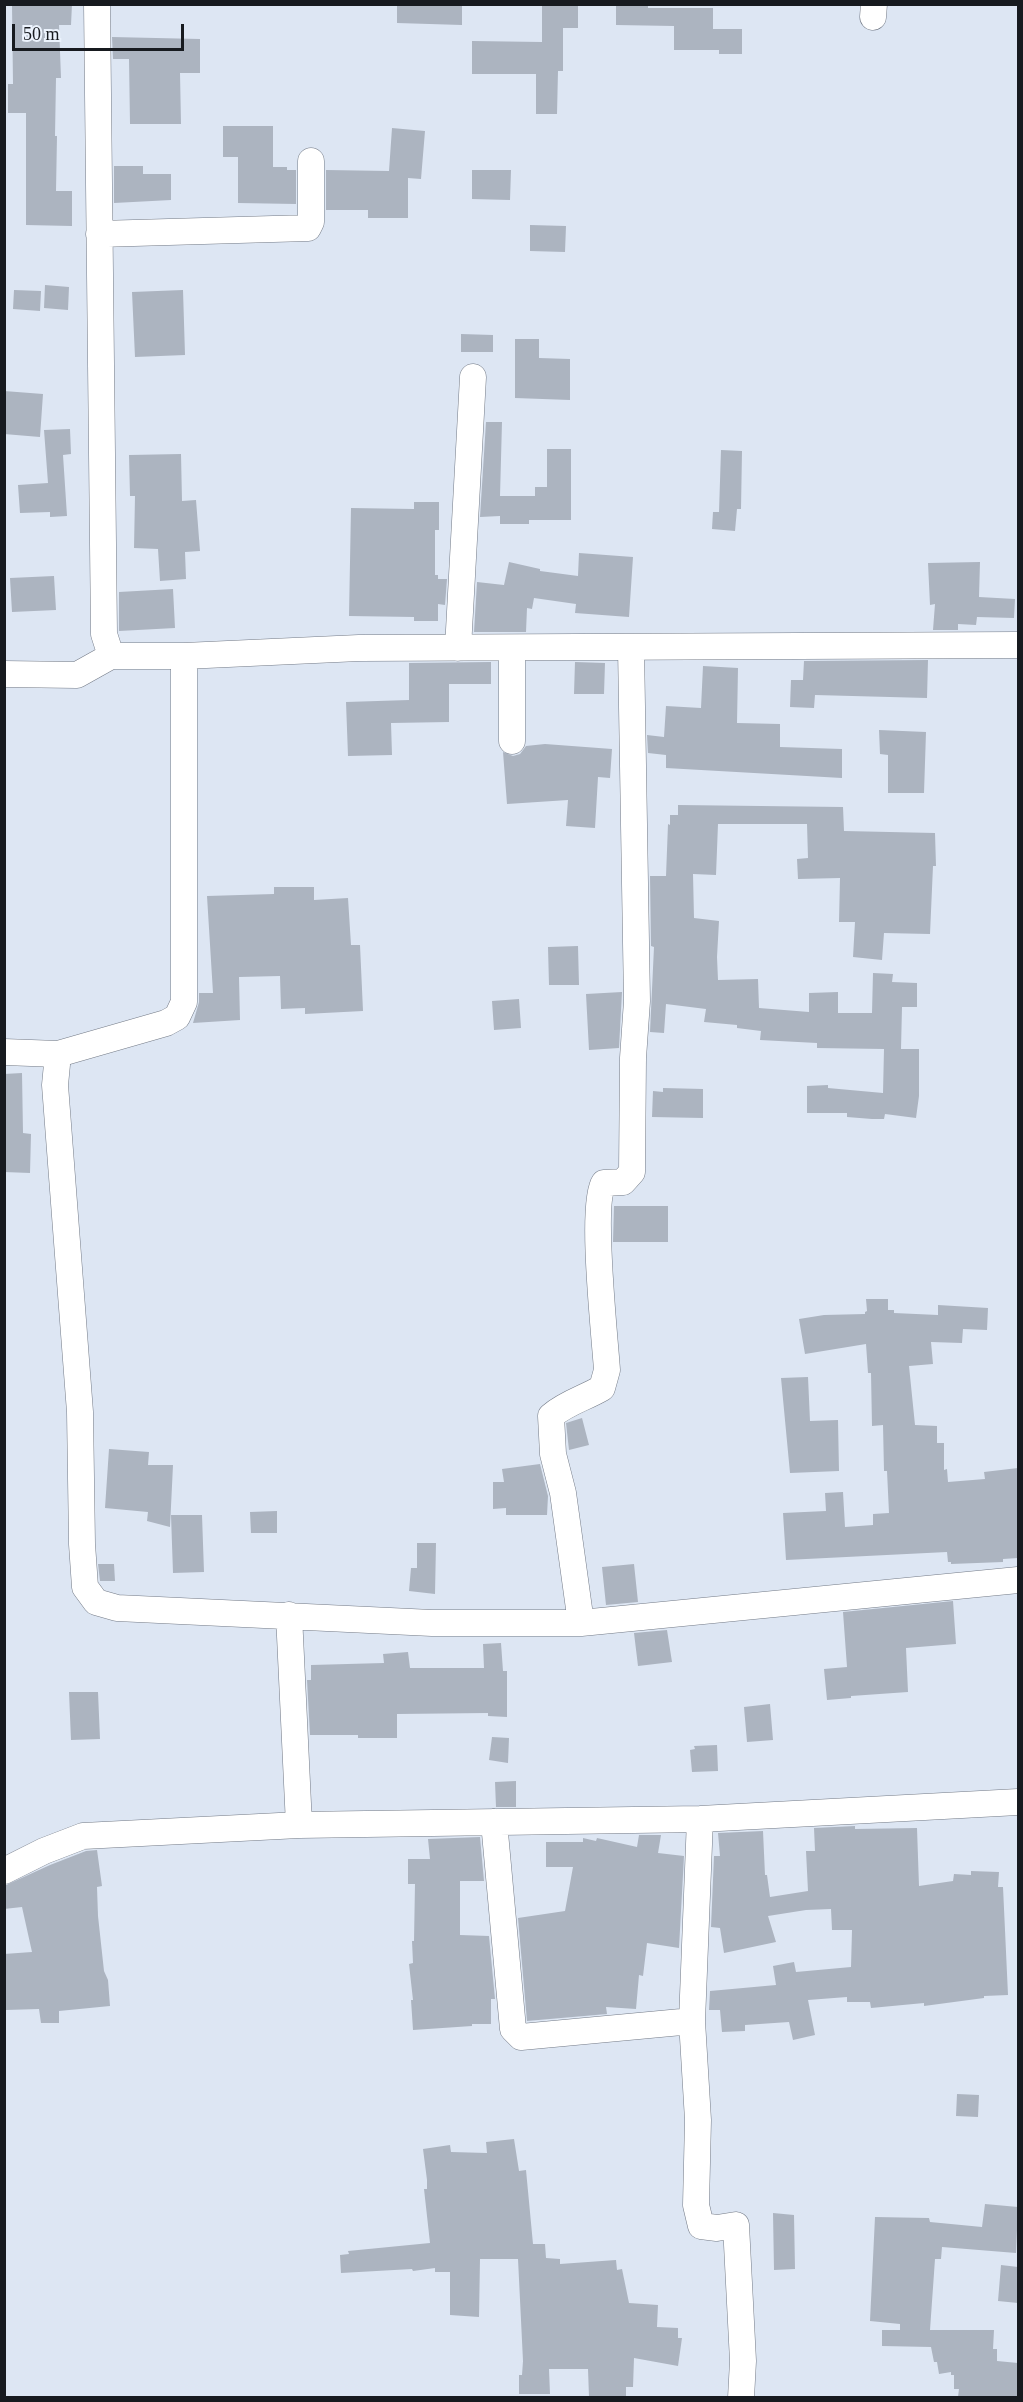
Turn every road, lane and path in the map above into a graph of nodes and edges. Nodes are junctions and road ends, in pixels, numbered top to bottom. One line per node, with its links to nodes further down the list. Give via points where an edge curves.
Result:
1 (96, 4): 3 (street)
2 (310, 161): 3 (street, via 308,228)
3 (99, 234): 9 (street, via 104,634)
4 (473, 376): 6 (street)
5 (1018, 645): 8 (street)
6 (458, 648): 7 (street); 10 (street)
7 (512, 648): 8 (street); 12 (street)
8 (631, 648): 17 (street, via 637,1001 632,1172 623,1182 603,1183 600,1188 597,1220 607,1371 602,1388 561,1407 551,1416)
9 (111, 656): 10 (street); 11 (street, via 77,675)
10 (184, 656): 14 (street, via 184,1002 177,1017 166,1023)
11 (4, 674)
12 (512, 741)
13 (4, 1052): 14 (street)
14 (58, 1054): 16 (street, via 55,1085 80,1412 85,1587 96,1602 117,1608)
15 (1018, 1580): 17 (street)
16 (289, 1615): 17 (street, via 432,1623); 21 (street)
17 (581, 1623)
18 (1018, 1802): 19 (street)
19 (700, 1819): 20 (street); 23 (street)
20 (494, 1822): 21 (street); 23 (street, via 513,2029 521,2037)
21 (298, 1825): 22 (street, via 83,1836)
22 (4, 1871)
23 (692, 2021): 24 (street, via 698,2120 696,2205 701,2226 736,2225 743,2361)
24 (741, 2397)

